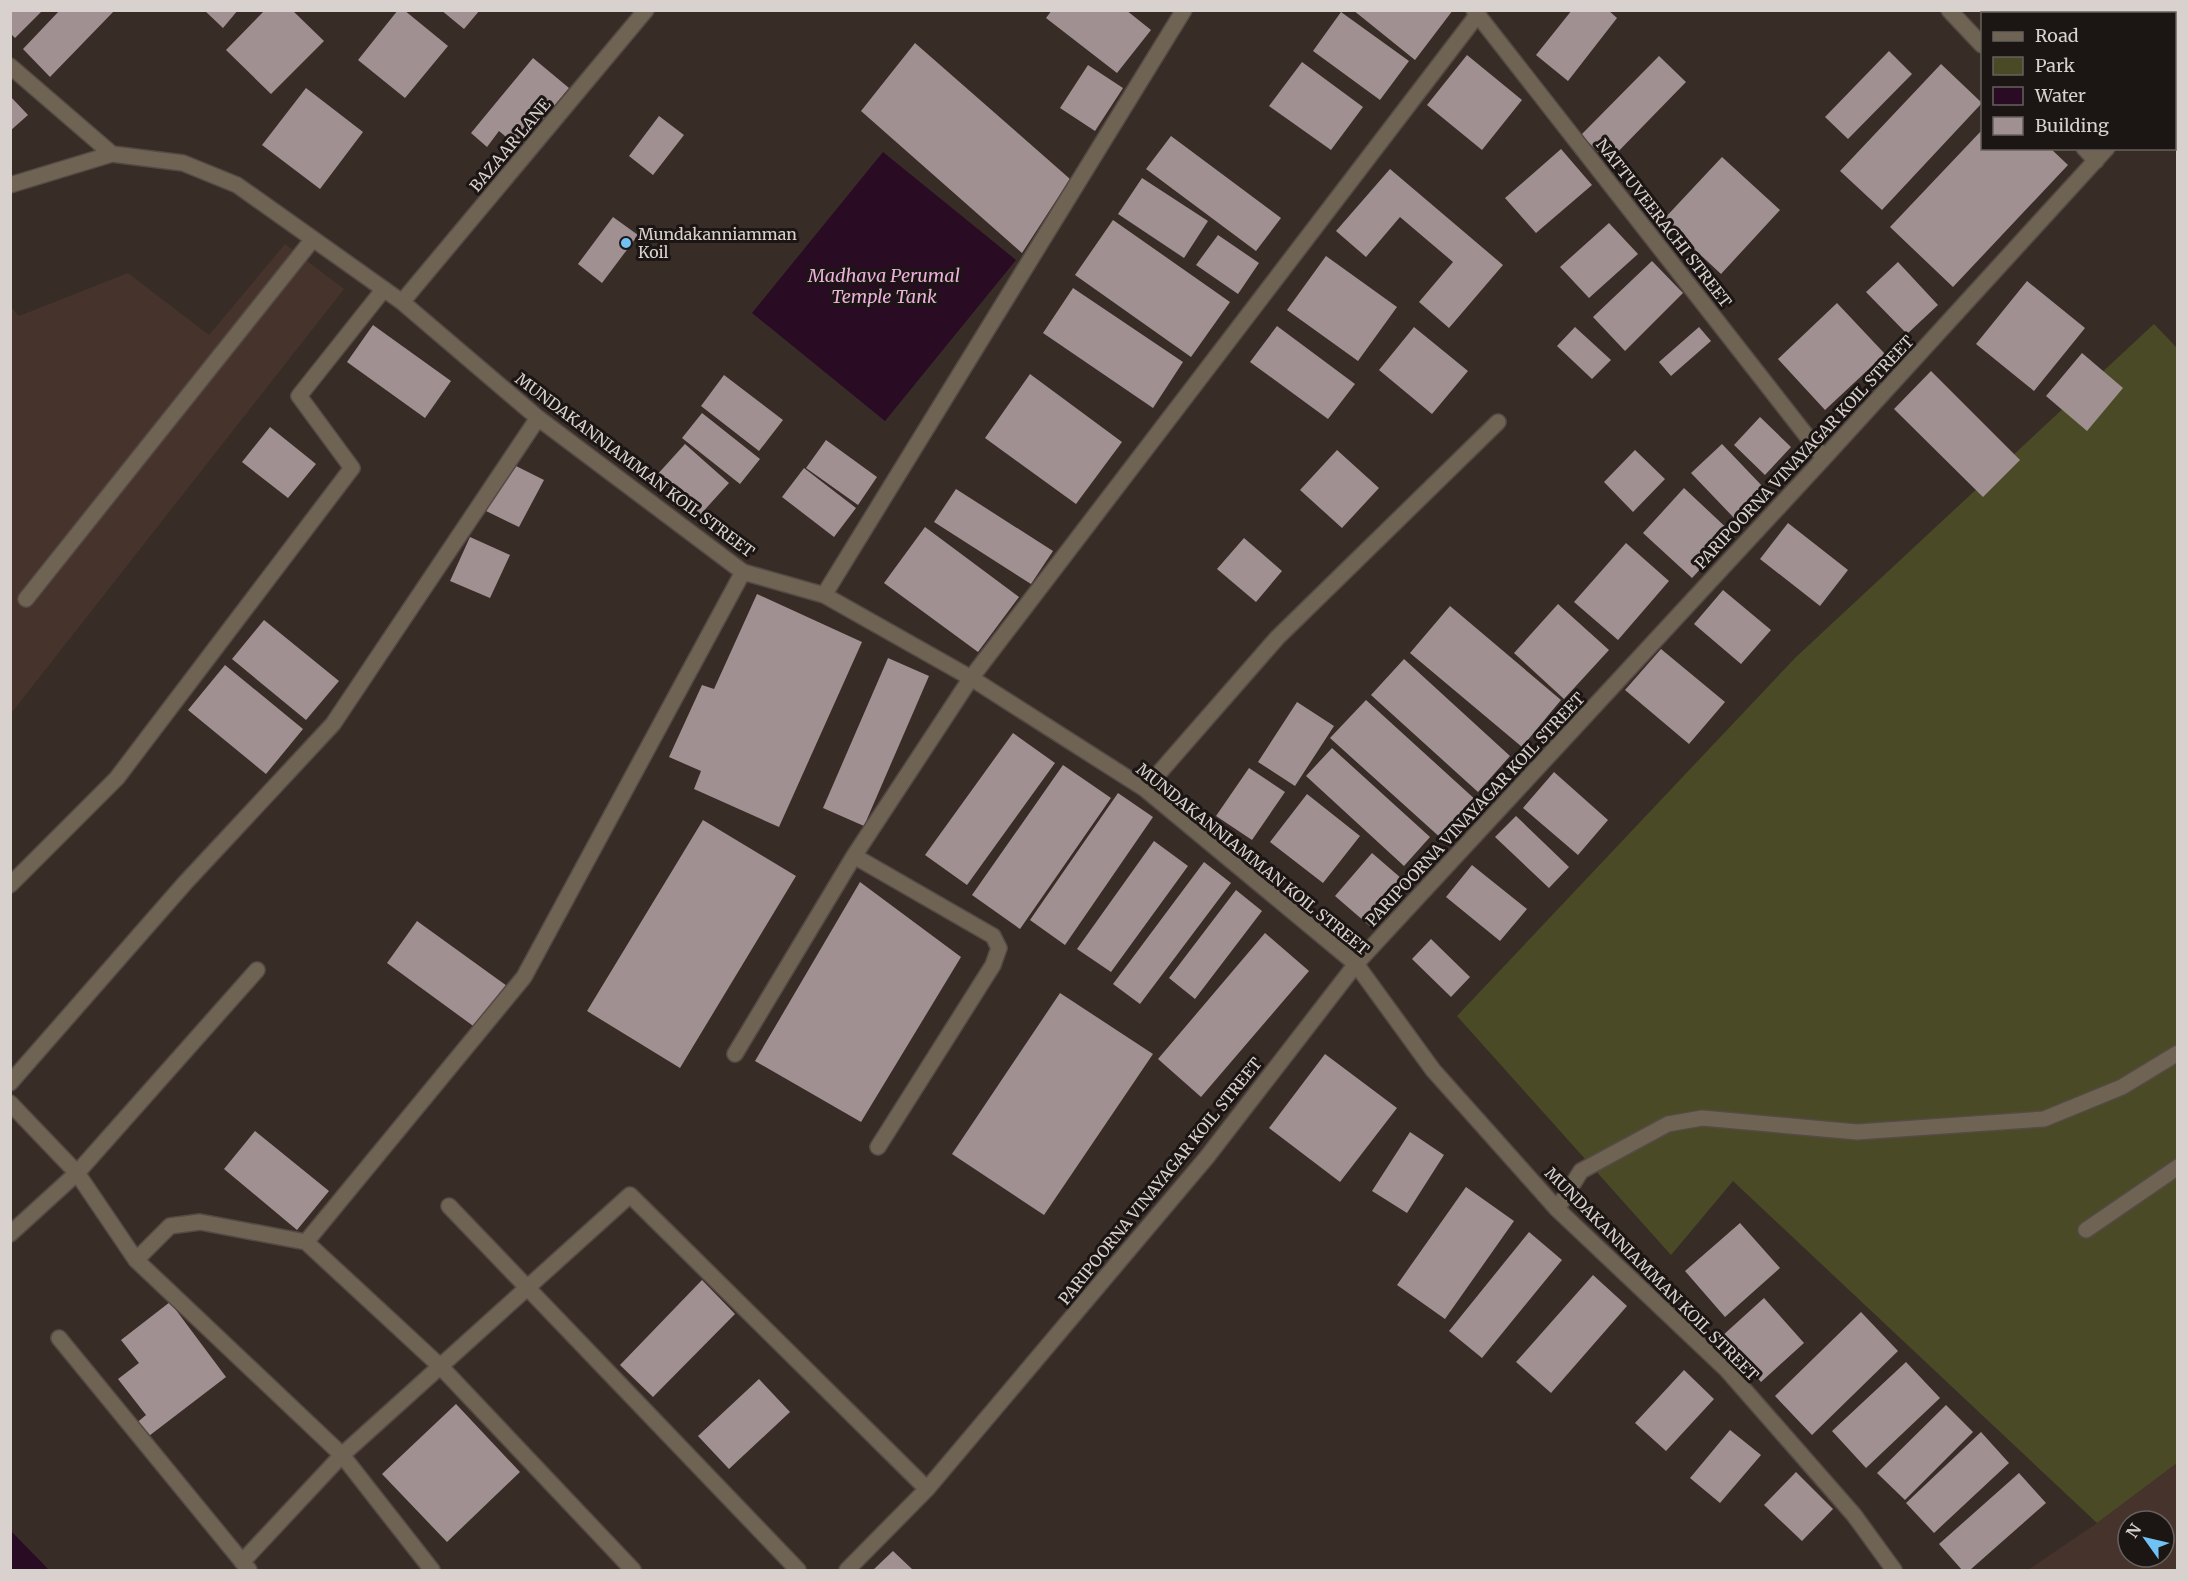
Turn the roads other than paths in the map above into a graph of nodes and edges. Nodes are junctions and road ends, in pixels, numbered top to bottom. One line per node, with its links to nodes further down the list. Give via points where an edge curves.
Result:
1 (646, 10): 14 (street, BAZAAR LANE)
2 (1184, 10): 19 (street)
3 (1948, 10): 5 (street)
4 (1476, 12): 17 (street, NATTUVEERACHI STREET); 21 (street)
5 (1981, 43)
6 (10, 66): 9 (street)
7 (2086, 150): 10 (street)
8 (2105, 150): 10 (street, PARIPOORNA VINAYAGAR KOIL STREET)
9 (112, 153): 11 (street, MUNDAKANNIAMMAN KOIL STREET); 12 (street, MUNDAKANNIAMMAN KOIL STREET, via 183,163 237,185)
10 (2096, 161): 17 (street, PARIPOORNA VINAYAGAR KOIL STREET)
11 (10, 185)
12 (313, 239): 13 (street, MUNDAKANNIAMMAN KOIL STREET); 20 (street)
13 (384, 289): 14 (street, MUNDAKANNIAMMAN KOIL STREET); 24 (street, via 299,396 352,468 117,778)
14 (402, 302): 15 (street, MUNDAKANNIAMMAN KOIL STREET)
15 (538, 418): 18 (street, MUNDAKANNIAMMAN KOIL STREET); 29 (street, via 333,724 185,883)
16 (1498, 422): 22 (street, via 1277,638)
17 (1824, 458): 25 (street, PARIPOORNA VINAYAGAR KOIL STREET)
18 (743, 572): 19 (street, MUNDAKANNIAMMAN KOIL STREET); 38 (street, via 524,977)
19 (824, 595): 21 (street, MUNDAKANNIAMMAN KOIL STREET)
20 (26, 599)
21 (971, 678): 22 (street, MUNDAKANNIAMMAN KOIL STREET); 23 (street)
22 (1145, 789): 25 (street, MUNDAKANNIAMMAN KOIL STREET)
23 (854, 856): 28 (street); 31 (street, via 993,936 999,948 993,965)
24 (10, 885)
25 (1356, 964): 35 (street, MUNDAKANNIAMMAN KOIL STREET, via 1433,1070); 44 (street, PARIPOORNA VINAYAGAR KOIL STREET, via 1207,1157)
26 (257, 970): 33 (street)
27 (2178, 1053): 35 (street, via 2122,1087 2044,1119 1857,1132 1702,1118 1668,1124 1581,1171)
28 (735, 1054)
29 (10, 1083)
30 (10, 1103): 33 (street)
31 (878, 1147)
32 (2178, 1167): 36 (street)
33 (76, 1173): 37 (street); 39 (street)
34 (449, 1206): 40 (street)
35 (1557, 1209): 50 (street, MUNDAKANNIAMMAN KOIL STREET, via 1727,1370 1854,1515)
36 (2086, 1230)
37 (10, 1234)
38 (306, 1242): 39 (street, via 200,1222 170,1226); 42 (street)
39 (136, 1260): 43 (street)
40 (528, 1288): 42 (street); 44 (street, via 630,1195); 48 (street)
41 (59, 1338): 45 (street)
42 (441, 1367): 43 (street); 47 (street)
43 (342, 1455): 45 (street); 46 (street)
44 (927, 1489): 49 (street, PARIPOORNA VINAYAGAR KOIL STREET)
45 (246, 1566)
46 (432, 1570)
47 (633, 1570)
48 (798, 1570)
49 (847, 1570)
50 (1894, 1570)

